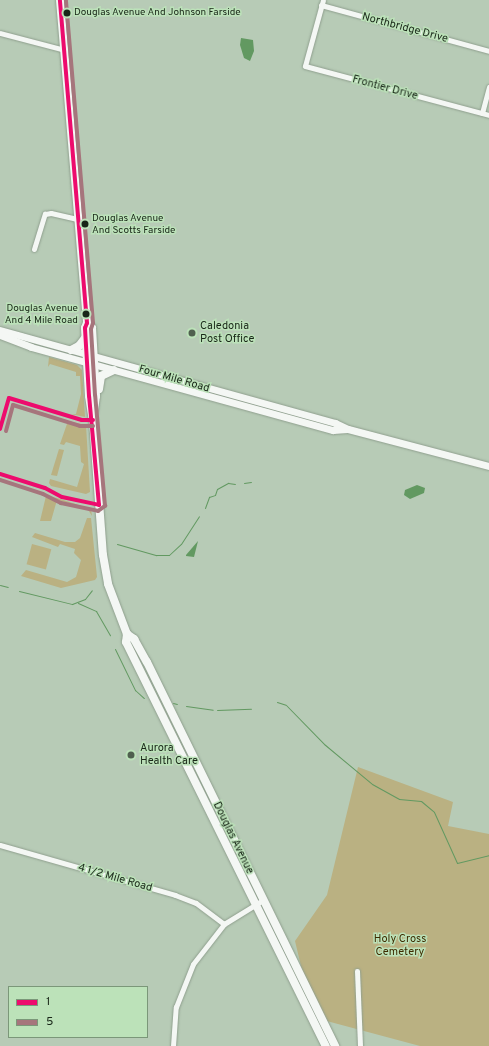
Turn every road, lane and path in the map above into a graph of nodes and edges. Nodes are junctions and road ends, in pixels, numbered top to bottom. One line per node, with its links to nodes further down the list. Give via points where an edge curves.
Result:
1 (60, 0): 4 (main road, Douglas Avenue)
2 (322, 3): 5 (street, Northbridge Drive); 7 (street, Frontier Drive, via 305,66)
3 (0, 33): 4 (street)
4 (65, 50): 9 (main road, Douglas Avenue)
5 (489, 51)
6 (489, 87): 7 (street)
7 (482, 113): 8 (street)
8 (489, 116)
9 (78, 219): 10 (street, via 45,214); 11 (main road, Douglas Avenue)
10 (34, 249)
11 (87, 323): 14 (main road, Douglas Avenue); 16 (main road, Douglas Avenue, via 92,328)
12 (0, 330): 15 (street, Four Mile Road)
13 (0, 335): 16 (street, Four Mile Road)
14 (85, 338): 15 (main road, via 79,346); 16 (main road, Douglas Avenue)
15 (71, 350): 16 (street, Four Mile Road)
16 (90, 359): 17 (street, Four Mile Road); 18 (main road, Douglas Avenue); 19 (main road, Douglas Avenue); 20 (street, Four Mile Road, via 335,423)
17 (114, 370): 18 (main road, via 101,376 100,389); 20 (street, Four Mile Road, via 333,430)
18 (96, 393): 19 (main road, Douglas Avenue)
19 (93, 420): 23 (main road, Douglas Avenue, via 105,570 112,600 127,634 126,642)
20 (348, 429): 21 (street, Four Mile Road)
21 (489, 466)
22 (0, 845): 24 (street, 4 1/2 Mile Road, via 175,894 196,903)
23 (259, 902): 24 (street); 27 (main road, Douglas Avenue); 28 (main road, Douglas Avenue)
24 (224, 924): 26 (street, via 200,954 183,985 174,1018)
25 (357, 971): 29 (street)
26 (173, 1046)
27 (326, 1046)
28 (335, 1046)
29 (360, 1046)

